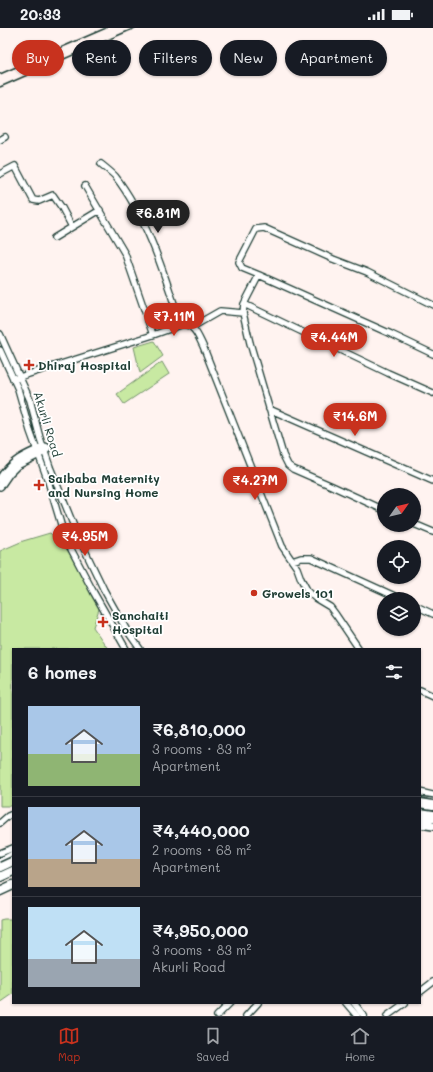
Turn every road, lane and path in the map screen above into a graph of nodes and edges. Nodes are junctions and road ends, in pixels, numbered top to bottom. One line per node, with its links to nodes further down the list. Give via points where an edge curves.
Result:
1 (101, 164): 11 (street, via 114,175 149,235)
2 (0, 174): 5 (street, via 15,166 33,200 39,201 53,195)
3 (85, 186): 4 (street)
4 (100, 210): 5 (street); 14 (street, via 125,254)
5 (72, 227): 6 (street)
6 (54, 238)
7 (259, 275): 8 (street); 9 (street, via 242,268 239,262 256,229 264,228 367,272); 16 (street)
8 (244, 304): 10 (street); 19 (street)
9 (433, 305)
10 (243, 313): 12 (street, via 220,311); 20 (street)
11 (181, 325): 12 (street); 14 (street)
12 (192, 327): 28 (street, via 203,346 282,546)
13 (0, 334): 17 (street, Akurli Road)
14 (153, 335): 17 (street)
15 (0, 350): 18 (street, Akurli Road)
16 (433, 354)
17 (19, 376): 18 (street); 21 (street, Akurli Road, via 30,400)
18 (13, 379): 21 (street, Akurli Road)
19 (433, 393)
20 (269, 409): 23 (street); 25 (street, via 284,455 293,469)
21 (41, 451): 22 (main road, via 17,460 6,470); 32 (street, Akurli Road, via 63,531); 33 (street, Akurli Road, via 104,590)
22 (2, 478): 24 (main road)
23 (433, 481)
24 (0, 486)
25 (377, 507)
26 (421, 527): 27 (street)
27 (433, 532)
28 (292, 561): 29 (street, via 310,558); 34 (street, via 307,590 333,611)
29 (385, 592)
30 (421, 608): 31 (street)
31 (433, 614)
32 (125, 648)
33 (139, 648)
34 (358, 648)
35 (421, 690): 36 (street)
36 (433, 696)
37 (421, 793): 38 (main road)
38 (433, 796)
39 (433, 799): 40 (highway)
40 (421, 802)
41 (421, 802): 42 (highway)
42 (433, 805)
43 (421, 813): 45 (highway)
44 (12, 814): 48 (street)
45 (433, 815)
46 (433, 818): 47 (highway)
47 (421, 820)
48 (0, 823)
49 (421, 824): 50 (main road)
50 (433, 826)
51 (12, 848): 52 (street)
52 (0, 853)
53 (12, 855): 54 (street)
54 (0, 861)
55 (12, 861): 56 (highway)
56 (0, 867)
57 (12, 871): 58 (highway)
58 (0, 877)
59 (0, 881): 61 (highway)
60 (12, 886): 61 (highway)
61 (2, 891)
62 (433, 982): 63 (street)
63 (421, 991)
64 (229, 1004): 69 (street)
65 (257, 1004): 70 (street)
66 (347, 1004): 71 (street)
67 (355, 1004): 72 (street)
68 (404, 1004): 73 (street)
69 (216, 1016)
70 (246, 1016)
71 (357, 1016)
72 (364, 1016)
73 (387, 1016)

